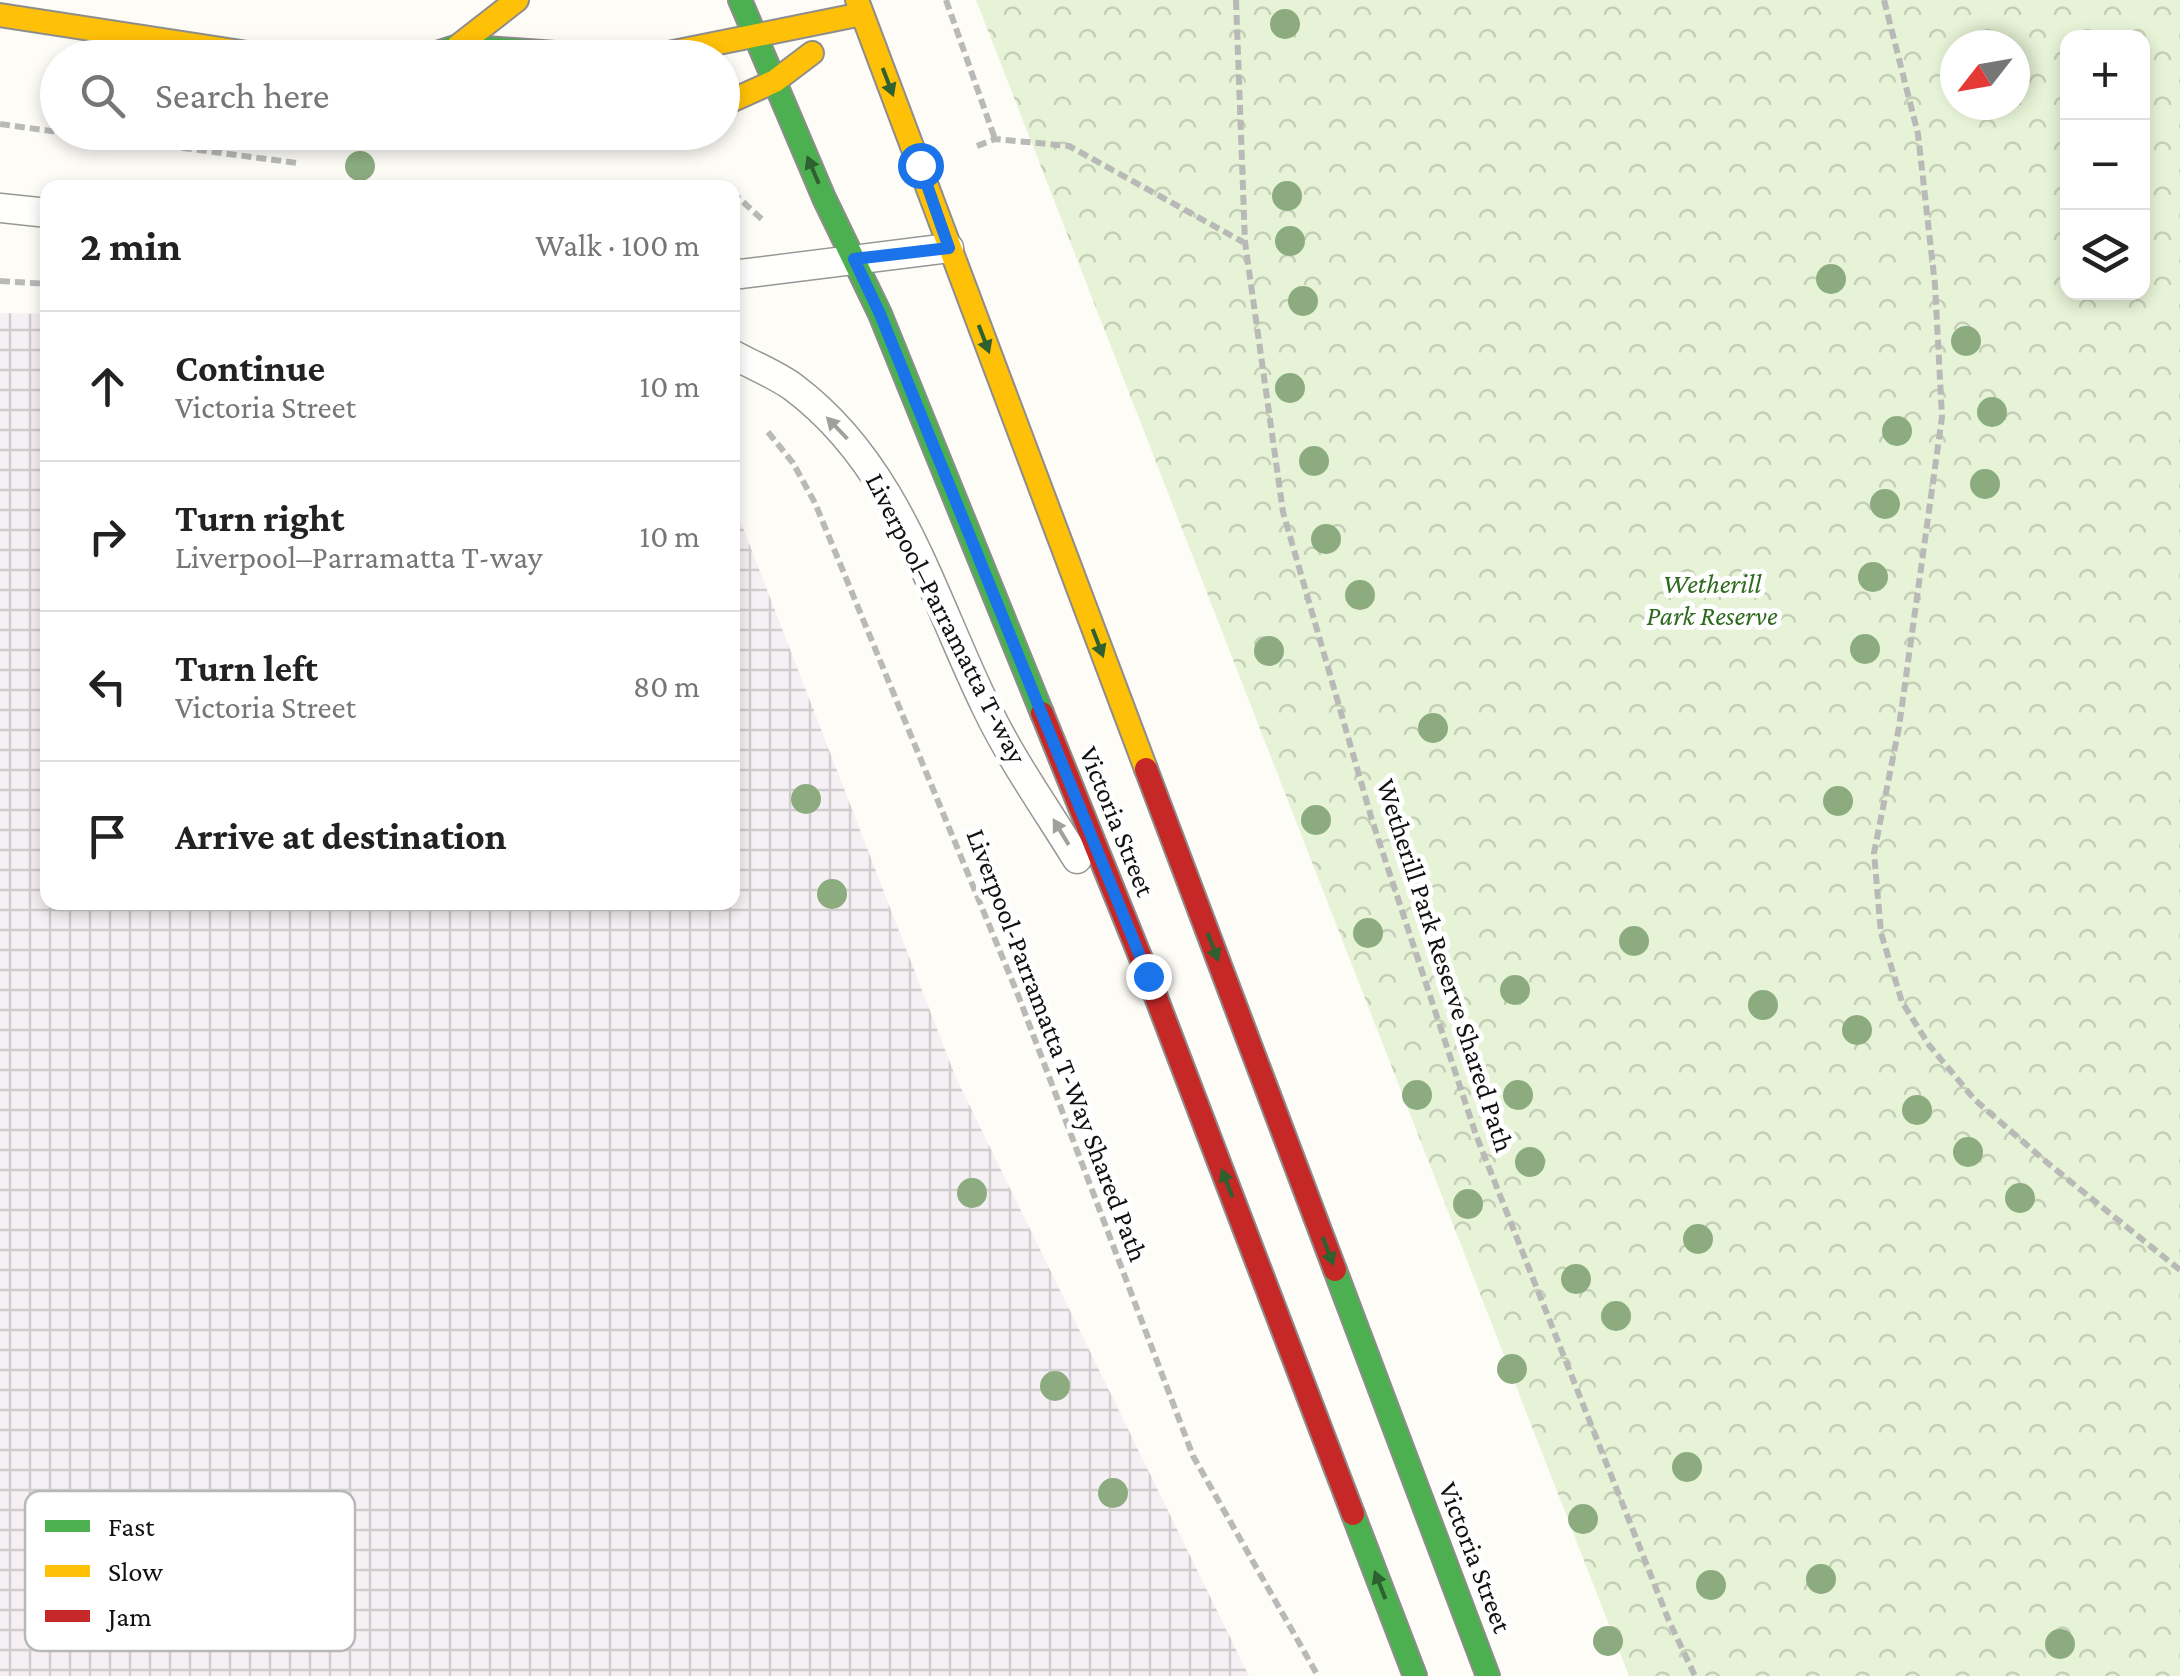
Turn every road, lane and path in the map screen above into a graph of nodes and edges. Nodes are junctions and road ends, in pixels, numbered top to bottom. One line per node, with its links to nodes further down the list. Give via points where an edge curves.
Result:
1 (517, 0): 10 (main road)
2 (740, 0): 8 (main road, Victoria Street)
3 (946, 0): 22 (path, via 995,140 1069,146)
4 (1236, 0): 22 (path, Wetherill Park Reserve Shared Path)
5 (1884, 0): 31 (path, via 1918,134 1942,416 1899,727 1874,852 1881,933 1902,1002 1975,1100)
6 (859, 7): 8 (main road); 12 (main road); 23 (main road, Victoria Street, one-way to 23)
7 (0, 15): 9 (main road)
8 (757, 36): 11 (main road); 12 (main road, Victoria Street)
9 (163, 40)
10 (466, 40)
11 (736, 40)
12 (775, 81): 13 (main road); 24 (main road, Victoria Street, one-way to 12)
13 (740, 96)
14 (0, 124): 15 (path)
15 (40, 129)
16 (198, 150): 17 (path)
17 (297, 163)
18 (740, 200): 21 (path)
19 (0, 208): 20 (lane)
20 (40, 212)
21 (765, 222)
22 (1244, 242): 35 (path, Wetherill Park Reserve Shared Path, via 1283,512 1372,820 1476,1135)
23 (949, 248): 24 (lane); 34 (main road, Victoria Street, one-way to 34)
24 (854, 259): 25 (lane); 30 (main road, Victoria Street)
25 (740, 274)
26 (0, 281): 27 (path)
27 (40, 284)
28 (740, 358): 30 (lane, Liverpool–Parramatta T-way, one-way to 28, via 988,712 867,460 791,386)
29 (764, 427): 32 (path, Liverpool-Parramatta T-Way Shared Path, via 816,503 1018,995 1194,1456)
30 (1148, 976): 33 (main road, Victoria Street, one-way to 30)
31 (2180, 1270)
32 (1318, 1676)
33 (1415, 1676)
34 (1488, 1676)
35 (1696, 1676)

